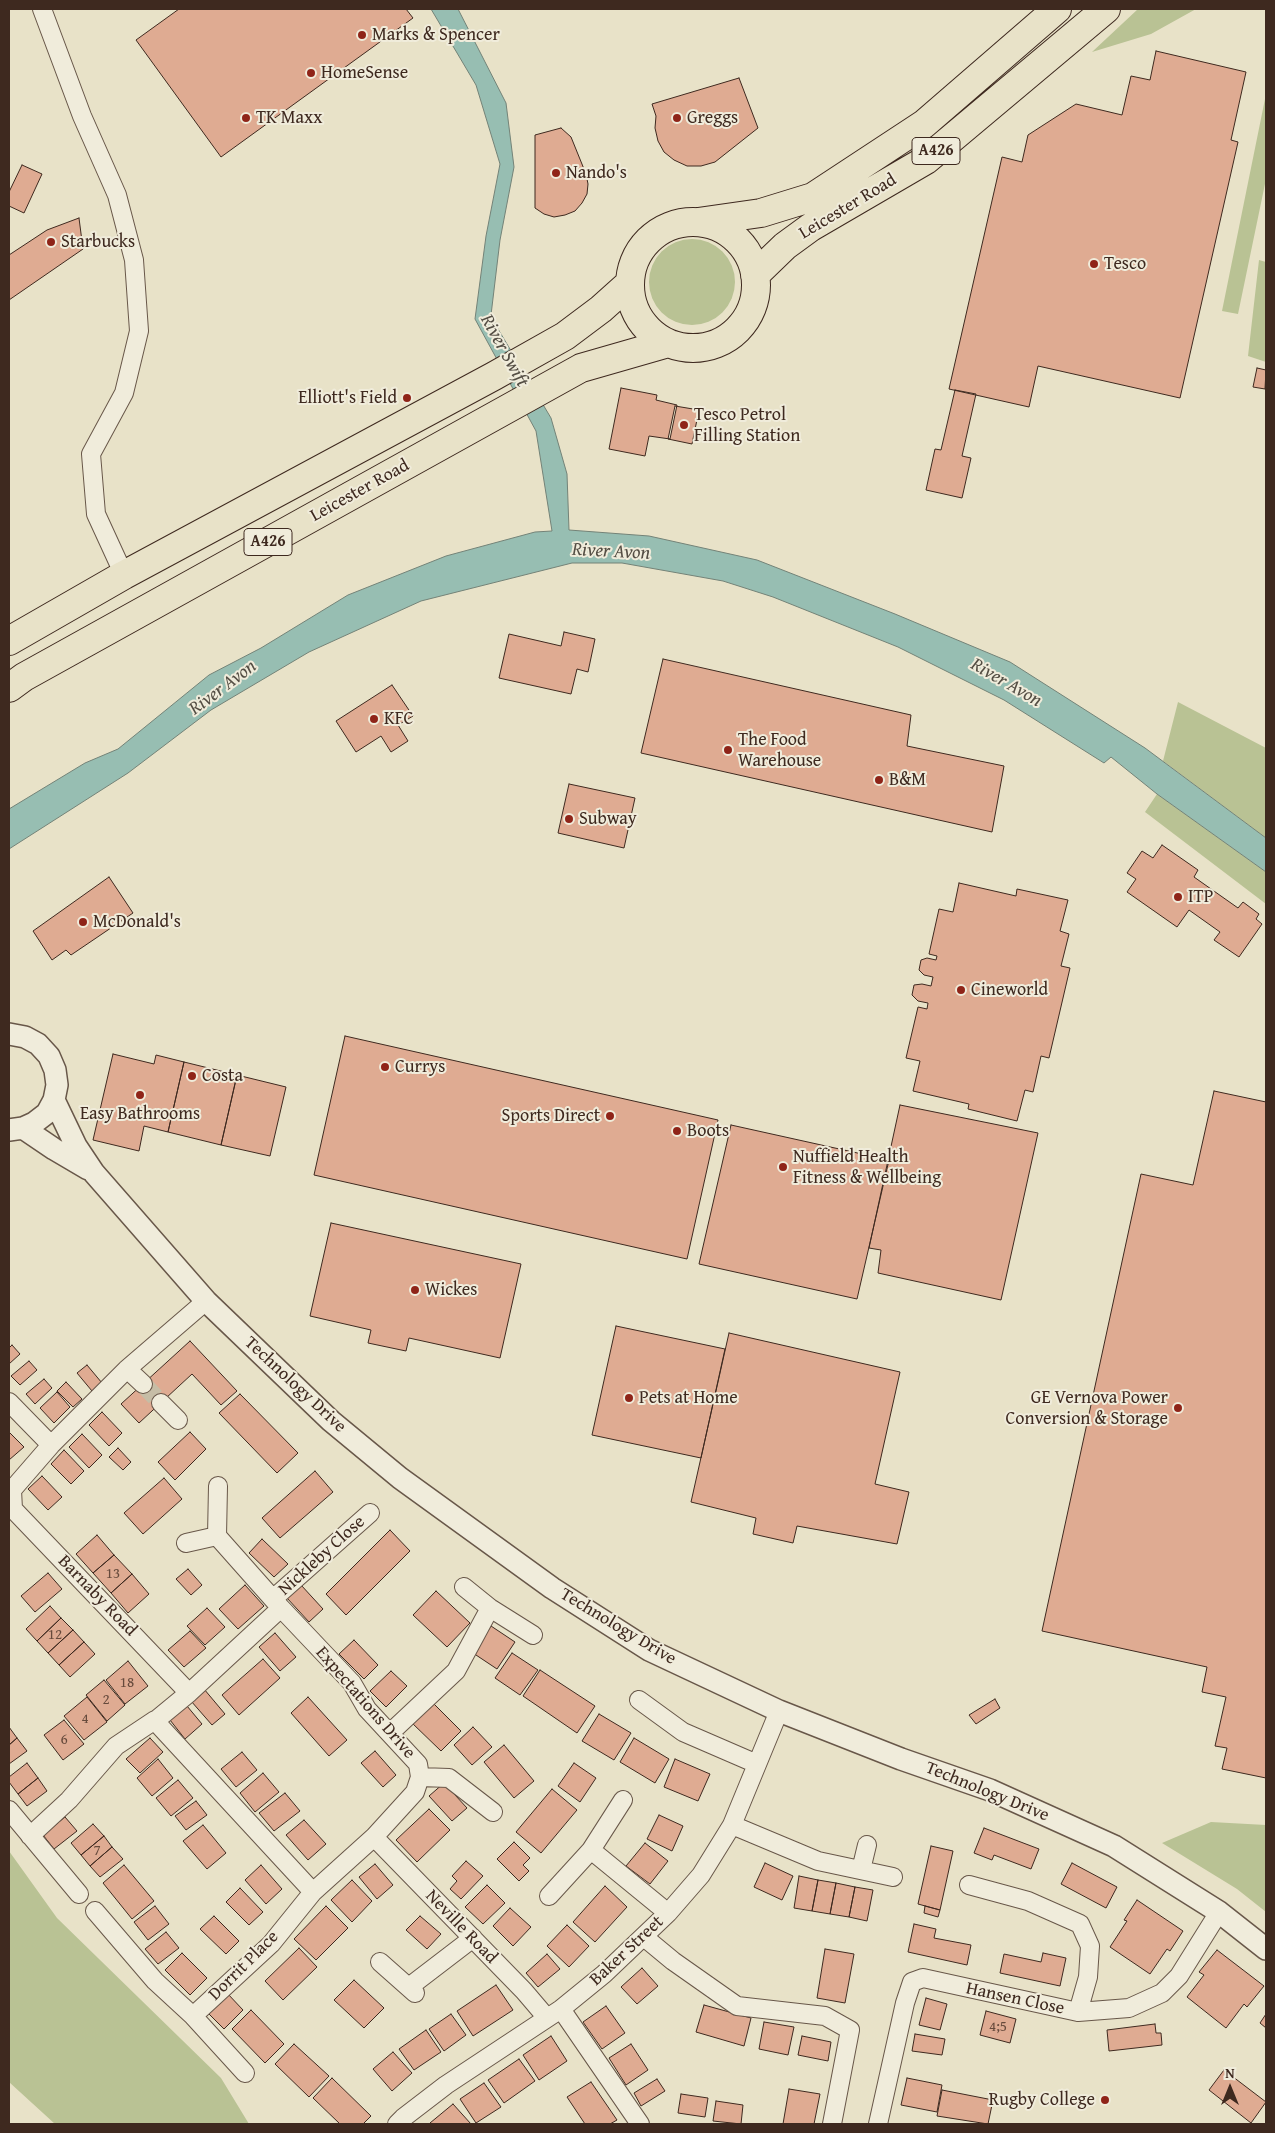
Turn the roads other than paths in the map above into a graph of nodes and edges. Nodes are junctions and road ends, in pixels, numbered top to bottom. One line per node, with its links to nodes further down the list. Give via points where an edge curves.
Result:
1 (42, 9): 8 (street, via 82,116 117,195 134,260 139,331 124,393 91,454 96,514)
2 (1057, 9): 4 (highway, Leicester Road / A426, via 924,124 813,197 761,213)
3 (1106, 9): 5 (highway, Leicester Road / A426, via 926,160 811,227)
4 (698, 222): 5 (highway, via 726,232 740,244); 6 (highway, via 676,224 660,231 644,246 634,262)
5 (755, 275): 7 (highway, via 756,290 750,311 732,334 702,347)
6 (630, 283): 7 (highway, via 633,306 645,326); 8 (highway, Leicester Road / A426, via 565,336)
7 (668, 343): 10 (highway, Leicester Road / A426, via 580,368)
8 (124, 575): 9 (highway, Leicester Road / A426)
9 (9, 641)
10 (14, 683)
11 (9, 1034): 12 (street, via 38,1044 49,1056 55,1070)
12 (54, 1100): 13 (street, via 47,1113 34,1123); 14 (street, Technology Drive, via 76,1146)
13 (16, 1129): 14 (street, Technology Drive)
14 (94, 1173): 15 (street, Technology Drive)
15 (206, 1301): 16 (street, Barnaby Road); 33 (street, Technology Drive, via 332,1421 400,1478 552,1588 649,1650)
16 (127, 1369): 17 (street); 21 (street, Barnaby Road)
17 (143, 1384)
18 (9, 1402): 21 (street)
19 (161, 1403): 20 (street)
20 (178, 1420)
21 (51, 1445): 23 (street, Barnaby Road, via 12,1490)
22 (218, 1486): 25 (street)
23 (11, 1510): 31 (street, Barnaby Road)
24 (370, 1513): 28 (street, Nickleby Close)
25 (217, 1536): 26 (street); 28 (street, Expectations Drive)
26 (186, 1543)
27 (464, 1587): 29 (street)
28 (277, 1603): 31 (street); 35 (street, Expectations Drive, via 352,1683 367,1710)
29 (490, 1608): 30 (street); 35 (street, via 456,1671)
30 (532, 1635)
31 (189, 1693): 34 (street)
32 (639, 1700): 36 (street, via 684,1732)
33 (779, 1711): 36 (street, Baker Street); 53 (street, Technology Drive, via 990,1790 1114,1846)
34 (155, 1720): 42 (street, via 116,1746 70,1800); 49 (street)
35 (390, 1733): 37 (street, Expectations Drive, via 418,1764)
36 (757, 1764): 41 (street, Baker Street)
37 (420, 1777): 40 (street, via 449,1778); 43 (street, Expectations Drive, via 416,1792)
38 (623, 1800): 45 (street)
39 (9, 1810): 42 (street)
40 (493, 1812)
41 (732, 1825): 46 (street, via 818,1861); 54 (street, Baker Street, via 701,1875)
42 (30, 1836): 50 (street)
43 (374, 1838): 49 (street, Expectations Drive); 56 (street, Neville Road)
44 (866, 1844): 46 (street)
45 (591, 1850): 51 (street); 54 (street)
46 (861, 1870): 47 (street)
47 (893, 1877)
48 (969, 1885): 59 (street, via 1028,1901 1080,1924 1090,1946 1088,1977)
49 (313, 1892): 61 (street, Dorrit Place, via 271,1944)
50 (79, 1894)
51 (549, 1896)
52 (95, 1910): 61 (street, Dorrit Place, via 154,1981)
53 (1219, 1912): 57 (street, Technology Drive); 59 (street, Hansen Close, via 1179,1976 1162,1993 1129,2008)
54 (668, 1913): 55 (street, Baker Street)
55 (644, 1937): 60 (street, Baker Street); 65 (street, via 737,2006 825,2016 850,2030)
56 (473, 1938): 58 (street, via 412,1990); 60 (street, Neville Road, via 524,1991)
57 (1266, 1949)
58 (380, 1962)
59 (1078, 2012): 66 (street, Hansen Close, via 923,1978 912,1982)
60 (554, 2014): 63 (street, Baker Street, via 446,2085); 64 (street, Neville Road)
61 (194, 2016): 62 (street, Dorrit Place)
62 (244, 2073)
63 (397, 2124)
64 (640, 2124)
65 (832, 2124)
66 (878, 2124)

